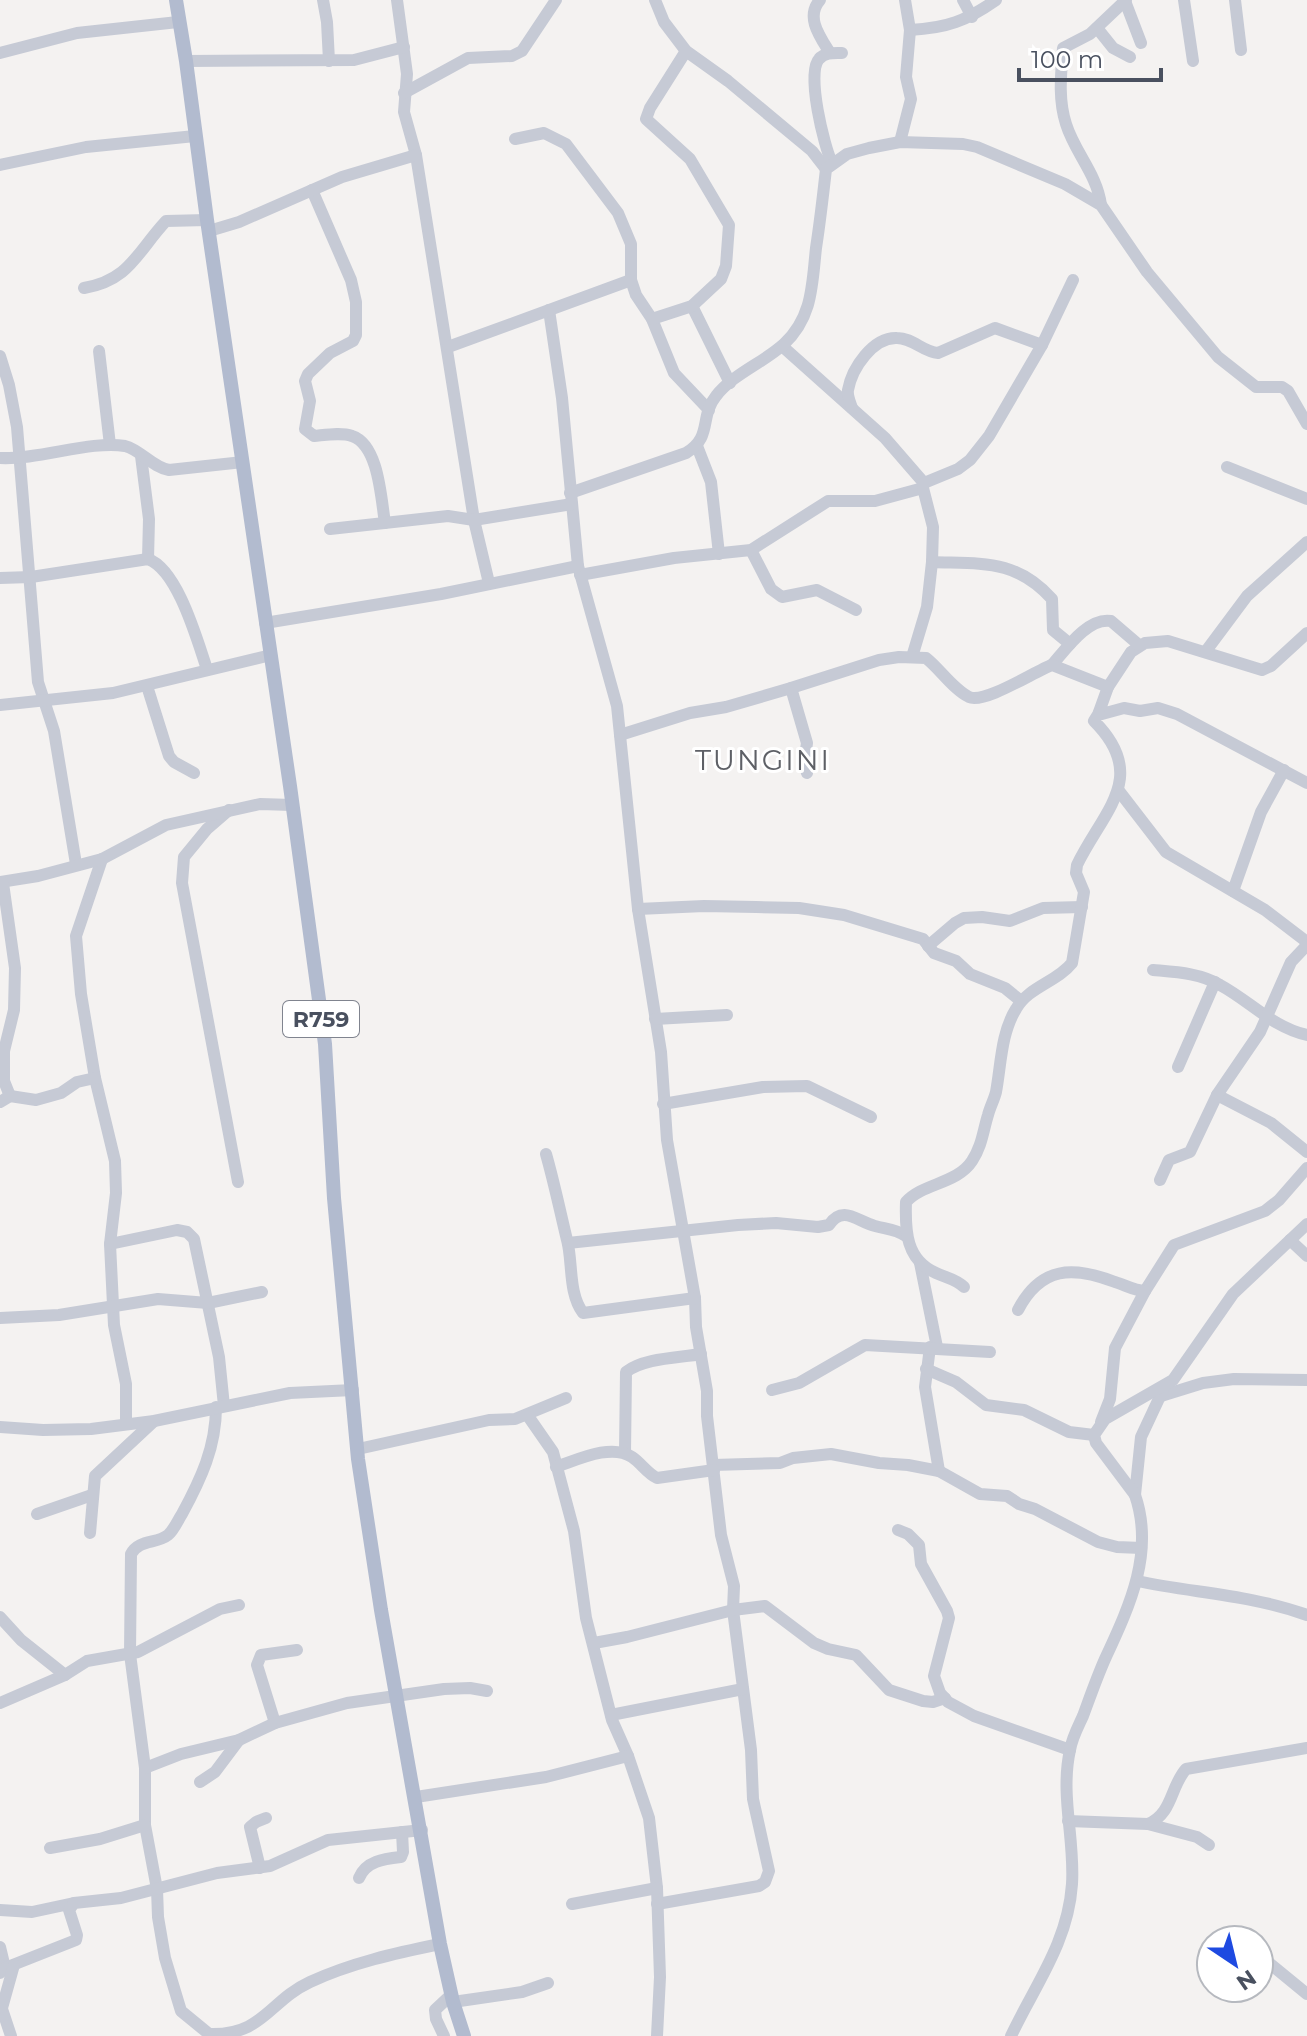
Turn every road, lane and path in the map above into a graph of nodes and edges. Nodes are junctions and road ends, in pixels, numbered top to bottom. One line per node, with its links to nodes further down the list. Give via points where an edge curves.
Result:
1 (176, 0): 14 (main road, R759)
2 (323, 0): 24 (street)
3 (397, 0): 18 (street)
4 (556, 0): 26 (street, via 522,51 468,58)
5 (655, 0): 20 (street)
6 (820, 0): 32 (street, via 814,21 836,53 819,58 814,67 819,127)
7 (905, 0): 16 (street)
8 (963, 0): 13 (street)
9 (996, 0): 13 (street)
10 (1184, 0): 25 (street)
11 (1235, 0): 19 (street)
12 (1121, 1): 15 (street); 17 (street)
13 (972, 17): 16 (street)
14 (178, 22): 21 (street, via 88,31); 23 (main road, R759)
15 (1097, 28): 22 (street, via 1113,48); 34 (street, via 1063,48 1060,90 1066,126 1097,183)
16 (910, 30): 29 (street, via 906,77 911,99)
17 (1141, 43)
18 (404, 47): 24 (street); 26 (street)
19 (1241, 50)
20 (686, 51): 32 (street); 39 (street, via 646,119 690,159 729,225 721,279)
21 (0, 53)
22 (1130, 57)
23 (186, 61): 24 (street); 27 (main road, R759)
24 (329, 61)
25 (1193, 61)
26 (404, 93): 30 (street)
27 (195, 136): 31 (street, via 86,147); 35 (main road, R759)
28 (515, 139): 36 (street, via 544,133 573,152 626,228)
29 (900, 142): 32 (street, via 847,154); 34 (street, via 977,147)
30 (416, 155): 33 (street); 44 (street)
31 (0, 165)
32 (829, 166): 43 (street, via 813,290 803,318)
33 (312, 190): 35 (street, via 239,222); 62 (street, via 351,280 356,335 308,374 305,429 314,436 353,436 361,442 375,462)
34 (1101, 205): 50 (street, via 1147,272 1218,357 1256,387 1288,391)
35 (208, 225): 38 (street, via 166,221 126,270 102,285); 56 (main road, R759)
36 (631, 280): 40 (street); 41 (street)
37 (1073, 280): 42 (street)
38 (84, 288)
39 (692, 306): 41 (street); 47 (street)
40 (549, 310): 44 (street); 59 (street)
41 (652, 319): 49 (street, via 674,373)
42 (1042, 345): 48 (street, via 995,328 938,353 909,339 887,339 865,354 847,395); 58 (street, via 970,460)
43 (782, 346): 47 (street); 48 (street)
44 (448, 347): 61 (street)
45 (99, 351): 51 (street)
46 (0, 356): 55 (street)
47 (730, 383): 49 (street)
48 (852, 408): 58 (street)
49 (709, 410): 52 (street)
50 (1307, 424)
51 (110, 445): 53 (street, via 129,447); 55 (street)
52 (697, 446): 59 (street); 66 (street, via 711,482)
53 (141, 456): 56 (street, via 169,470); 67 (street)
54 (0, 458): 55 (street)
55 (18, 459): 70 (street)
56 (243, 462): 74 (main road, R759)
57 (1227, 467): 60 (street)
58 (923, 485): 65 (street, via 875,501 828,501); 68 (street, via 933,527)
59 (571, 499): 61 (street); 69 (street)
60 (1307, 499)
61 (474, 520): 62 (street, via 448,516); 72 (street)
62 (385, 523): 63 (street)
63 (330, 529)
64 (1307, 542): 78 (street, via 1247,596)
65 (751, 550): 66 (street); 73 (street, via 771,589 782,597 817,590)
66 (719, 554): 69 (street)
67 (148, 559): 70 (street); 82 (street, via 170,578)
68 (932, 562): 76 (street, via 1017,571 1052,599 1053,630); 80 (street, via 927,607)
69 (579, 570): 72 (street); 89 (street, via 617,706)
70 (31, 577): 71 (street); 86 (street)
71 (0, 578)
72 (489, 583): 74 (street)
73 (856, 610)
74 (265, 623): 79 (main road, R759)
75 (1307, 633): 78 (street, via 1262,670)
76 (1070, 644): 77 (street, via 1107,620); 81 (street)
77 (1139, 645): 78 (street, via 1168,641); 84 (street)
78 (1206, 651)
79 (271, 655): 82 (street); 95 (main road, R759)
80 (912, 657): 81 (street, via 929,660 975,698); 85 (street, via 879,660)
81 (1052, 665): 84 (street)
82 (207, 669): 83 (street)
83 (147, 686): 86 (street); 91 (street, via 169,756)
84 (1108, 687): 88 (street)
85 (791, 688): 89 (street); 92 (street, via 807,743)
86 (44, 701): 87 (street); 98 (street, via 54,731)
87 (0, 705)
88 (1105, 712): 90 (street, via 1158,708 1177,714); 94 (street, via 1094,721 1111,739 1121,775)
89 (620, 735): 102 (street)
90 (1284, 770): 93 (street); 100 (street, via 1261,812)
91 (194, 773)
92 (807, 773)
93 (1307, 783)
94 (1119, 791): 100 (street, via 1166,852); 101 (street, via 1077,865)
95 (292, 805): 96 (street); 145 (main road, R759, via 325,1044)
96 (229, 810): 97 (street, via 166,825); 123 (street, via 184,857 182,883)
97 (102, 859): 98 (street); 114 (street, via 76,936)
98 (76, 864): 99 (street)
99 (1, 882): 111 (street, via 15,968 14,1010)
100 (1233, 891): 103 (street)
101 (1082, 907): 104 (street, via 1043,908 1010,921 964,918); 107 (street, via 1070,966)
102 (638, 909): 104 (street, via 820,910 920,938); 110 (street)
103 (1307, 943): 109 (street, via 1287,969)
104 (928, 946): 107 (street)
105 (1153, 970): 106 (street)
106 (1215, 982): 109 (street); 113 (street)
107 (1021, 1001): 126 (street, via 1009,1024 995,1096 975,1158 963,1171 907,1200)
108 (727, 1015): 110 (street)
109 (1266, 1018): 112 (street); 115 (street)
110 (655, 1019): 117 (street)
111 (4, 1029): 116 (street)
112 (1307, 1035)
113 (1178, 1067)
114 (95, 1078): 116 (street, via 36,1100); 129 (street, via 115,1161)
115 (1217, 1095): 119 (street, via 1271,1123); 122 (street, via 1190,1152 1169,1160)
116 (5, 1099)
117 (663, 1104): 118 (street, via 763,1087 807,1086); 125 (street)
118 (871, 1117)
119 (1307, 1152)
120 (546, 1154): 128 (street)
121 (1307, 1168): 133 (street, via 1265,1211 1174,1245)
122 (1160, 1180)
123 (238, 1182)
124 (1307, 1224): 127 (street)
125 (684, 1232): 126 (street, via 758,1224 824,1227 834,1217 853,1215); 128 (street); 135 (street)
126 (906, 1236): 131 (street)
127 (1290, 1240): 130 (street); 147 (street, via 1221,1308)
128 (568, 1243): 135 (street, via 583,1313)
129 (110, 1244): 136 (street, via 187,1232 198,1249); 137 (street)
130 (1307, 1256)
131 (920, 1263): 132 (street); 140 (street)
132 (964, 1287)
133 (1145, 1291): 138 (street, via 1077,1271 1057,1273 1038,1282); 154 (street, via 1115,1348 1110,1399)
134 (262, 1292): 136 (street)
135 (695, 1298): 142 (street)
136 (208, 1303): 137 (street, via 158,1299); 149 (street, via 219,1357)
137 (114, 1306): 139 (street); 152 (street, via 126,1384)
138 (1018, 1310)
139 (0, 1318)
140 (933, 1347): 141 (street); 143 (street); 146 (street, via 863,1345 799,1383)
141 (990, 1352)
142 (701, 1354): 156 (street, via 626,1372); 158 (street)
143 (926, 1369): 154 (street, via 956,1382 986,1405 1024,1410 1069,1432); 159 (street)
144 (1307, 1380): 147 (street, via 1243,1378)
145 (353, 1390): 149 (street, via 290,1393); 155 (main road, R759)
146 (772, 1390)
147 (1162, 1391): 154 (street); 161 (street, via 1141,1437)
148 (566, 1398): 150 (street)
149 (220, 1407): 151 (street); 173 (street, via 210,1456 175,1525 168,1536 140,1545 131,1554)
150 (528, 1416): 155 (street); 157 (street, via 548,1442)
151 (154, 1421): 152 (street); 160 (street, via 95,1476)
152 (126, 1424): 153 (street, via 43,1430)
153 (0, 1427)
154 (1097, 1429): 161 (street, via 1096,1443)
155 (358, 1449): 177 (main road, R759)
156 (625, 1453): 157 (street); 158 (street, via 657,1478)
157 (556, 1467): 171 (street, via 574,1531)
158 (713, 1468): 159 (street, via 831,1454); 168 (street, via 734,1586)
159 (939, 1471): 165 (street, via 980,1494 1007,1496 1098,1542)
160 (92, 1495): 162 (street); 164 (street)
161 (1135, 1495): 165 (street)
162 (37, 1514)
163 (898, 1530): 178 (street, via 919,1545 925,1573 949,1618 934,1676)
164 (90, 1533)
165 (1141, 1548): 166 (street)
166 (1137, 1581): 169 (street, via 1266,1602); 184 (street)
167 (239, 1605): 173 (street, via 220,1609)
168 (733, 1610): 171 (street); 175 (street); 178 (street, via 768,1607 814,1643 856,1655 889,1690 923,1701)
169 (1307, 1615)
170 (2, 1624): 174 (street)
171 (594, 1643): 180 (street)
172 (297, 1650): 181 (street, via 258,1659)
173 (130, 1654): 174 (street, via 91,1659); 186 (street)
174 (65, 1675): 179 (street)
175 (743, 1689): 180 (street); 203 (street, via 767,1878 759,1886)
176 (487, 1691): 177 (street)
177 (397, 1694): 181 (street); 188 (main road, R759)
178 (945, 1698): 184 (street, via 974,1716)
179 (0, 1703)
180 (611, 1715): 185 (street)
181 (275, 1723): 182 (street)
182 (239, 1740): 186 (street); 187 (street, via 215,1772)
183 (1307, 1748): 191 (street, via 1186,1769 1168,1808)
184 (1070, 1750): 190 (street)
185 (628, 1756): 188 (street, via 546,1777); 199 (street, via 649,1818)
186 (145, 1768): 192 (street)
187 (200, 1782)
188 (416, 1797): 193 (main road, R759)
189 (266, 1818): 197 (street, via 250,1827)
190 (1068, 1821): 191 (street); 217 (street, via 1072,1884 1065,1921 1048,1971)
191 (1148, 1824): 195 (street)
192 (145, 1825): 196 (street); 200 (street)
193 (422, 1830): 194 (street); 205 (main road, R759)
194 (402, 1832): 197 (street, via 328,1840); 198 (street, via 401,1857 369,1865)
195 (1209, 1845)
196 (50, 1848)
197 (260, 1868): 200 (street)
198 (359, 1878)
199 (657, 1888): 202 (street); 203 (street)
200 (157, 1889): 201 (street); 205 (street, via 165,1958 181,2011 209,2034 247,2029 306,1983 340,1969)
201 (74, 1903): 204 (street, via 32,1912); 208 (street, via 69,1910 76,1940)
202 (572, 1904)
203 (657, 1904): 216 (street)
204 (0, 1910)
205 (440, 1944): 211 (main road, R759)
206 (0, 1947): 208 (street)
207 (1275, 1968): 210 (street)
208 (7, 1969): 212 (street)
209 (548, 1983): 211 (street, via 522,1992)
210 (1307, 1994)
211 (452, 1998): 214 (street, via 435,2010); 215 (main road, R759)
212 (1, 2006): 213 (street)
213 (11, 2036)
214 (444, 2036)
215 (464, 2036)
216 (657, 2036)
217 (1011, 2036)

